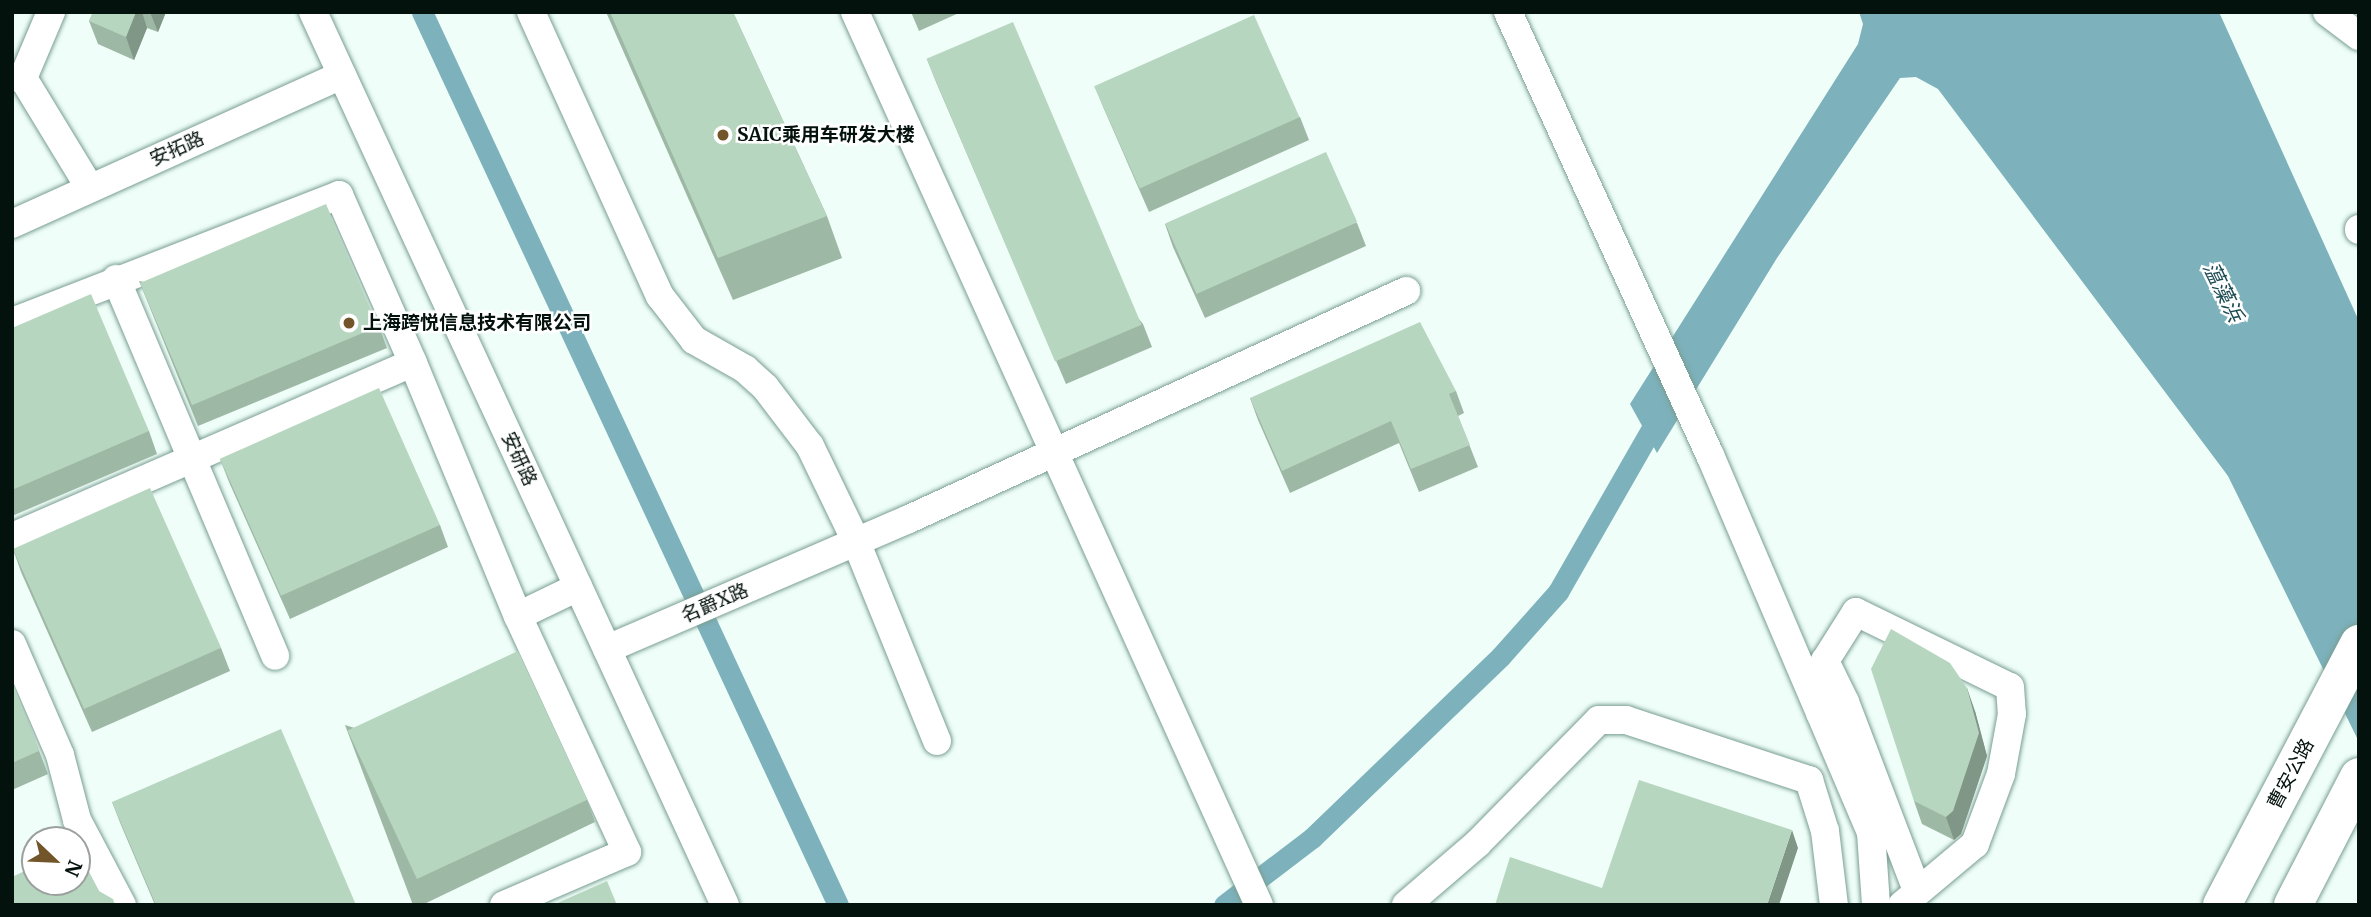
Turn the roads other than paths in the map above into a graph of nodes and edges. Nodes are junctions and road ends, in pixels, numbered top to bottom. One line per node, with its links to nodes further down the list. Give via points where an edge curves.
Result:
1 (51, 12): 9 (street)
2 (313, 12): 8 (street, 安研路)
3 (531, 12): 19 (street, via 660,296 694,340 745,369 788,414 810,446)
4 (855, 12): 16 (street)
5 (1508, 12): 26 (street, via 1644,316)
6 (2327, 12): 7 (street)
7 (2359, 36)
8 (342, 75): 10 (street, 安拓路); 20 (street, 安研路)
9 (18, 78): 10 (street)
10 (90, 188): 11 (street, 安拓路)
11 (12, 224)
12 (116, 279): 14 (street); 15 (street, via 339,195); 17 (street)
13 (1406, 291): 16 (street, 名爵X路)
14 (12, 322)
15 (413, 363): 17 (street); 21 (street)
16 (1055, 452): 19 (street, 名爵X路); 34 (street)
17 (194, 461): 18 (street); 25 (street)
18 (12, 537)
19 (855, 539): 24 (street, 名爵X路); 27 (street)
20 (578, 587): 21 (street); 24 (street, 安研路)
21 (518, 615): 32 (street, via 627,852)
22 (12, 644): 31 (street, via 60,755 77,820)
23 (2359, 644): 38 (highway, 曹安公路)
24 (607, 649): 33 (street, 安研路)
25 (275, 656)
26 (1833, 707): 29 (street); 30 (street, via 1825,661 1856,612 2010,687 2012,714 2001,774 1975,844)
27 (937, 741)
28 (2359, 777): 39 (highway)
29 (1883, 836): 30 (street); 37 (street)
30 (1909, 898)
31 (122, 905)
32 (503, 905)
33 (725, 905)
34 (1259, 905)
35 (1406, 905): 36 (street, via 1478,844 1600,720 1626,720 1809,780 1825,831)
36 (1834, 905)
37 (1876, 905)
38 (2222, 905)
39 (2293, 905)

